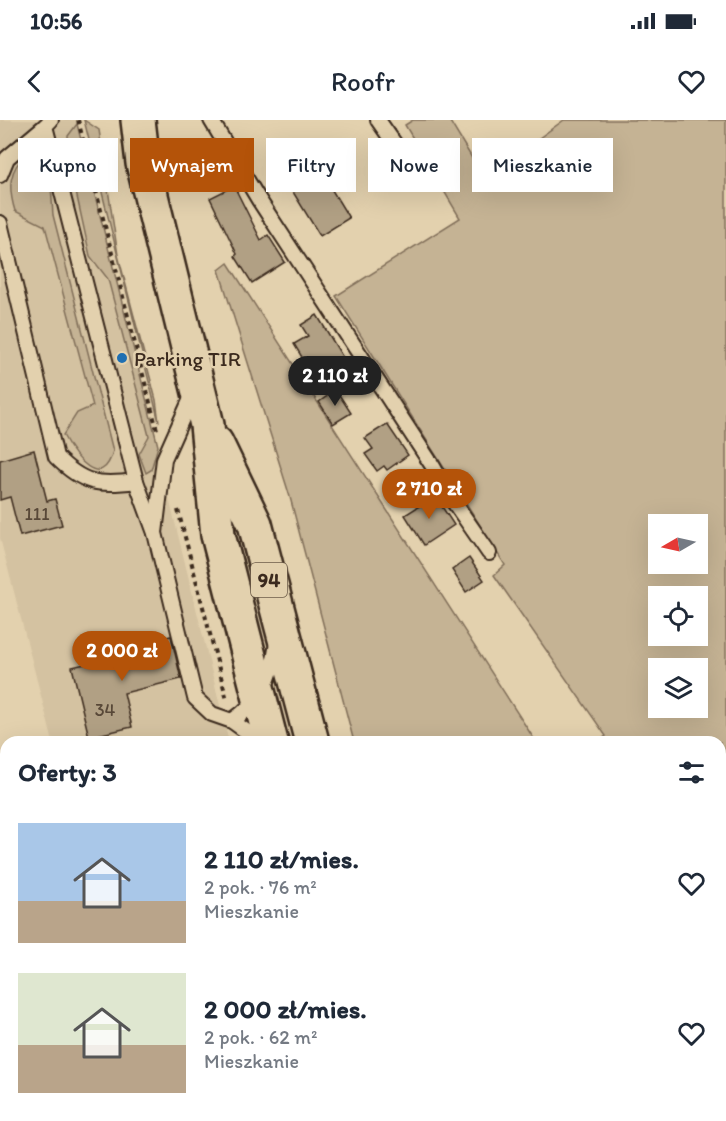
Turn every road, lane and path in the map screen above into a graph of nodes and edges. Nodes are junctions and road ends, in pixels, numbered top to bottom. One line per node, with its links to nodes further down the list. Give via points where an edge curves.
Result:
1 (125, 120): 6 (main road, 94)
2 (138, 120): 7 (main road, 94)
3 (211, 120): 16 (lane)
4 (378, 120): 8 (lane)
5 (48, 123): 9 (lane, via 7,158); 14 (lane)
6 (132, 138)
7 (140, 138)
8 (391, 138)
9 (0, 175)
10 (150, 192): 12 (main road, 94)
11 (0, 223): 14 (lane, via 56,457 75,476 104,485)
12 (198, 381): 13 (main road, 94); 15 (lane, via 165,459)
13 (207, 425): 17 (main road, 94, via 255,524); 18 (main road, 94, via 218,535)
14 (136, 481): 15 (lane)
15 (155, 533): 19 (lane, via 195,698 212,714)
16 (489, 553)
17 (280, 624): 18 (lane, via 270,677); 22 (main road, 94)
18 (259, 698): 19 (lane); 21 (main road, 94)
19 (232, 721): 20 (lane)
20 (253, 736)
21 (269, 736)
22 (310, 736)

